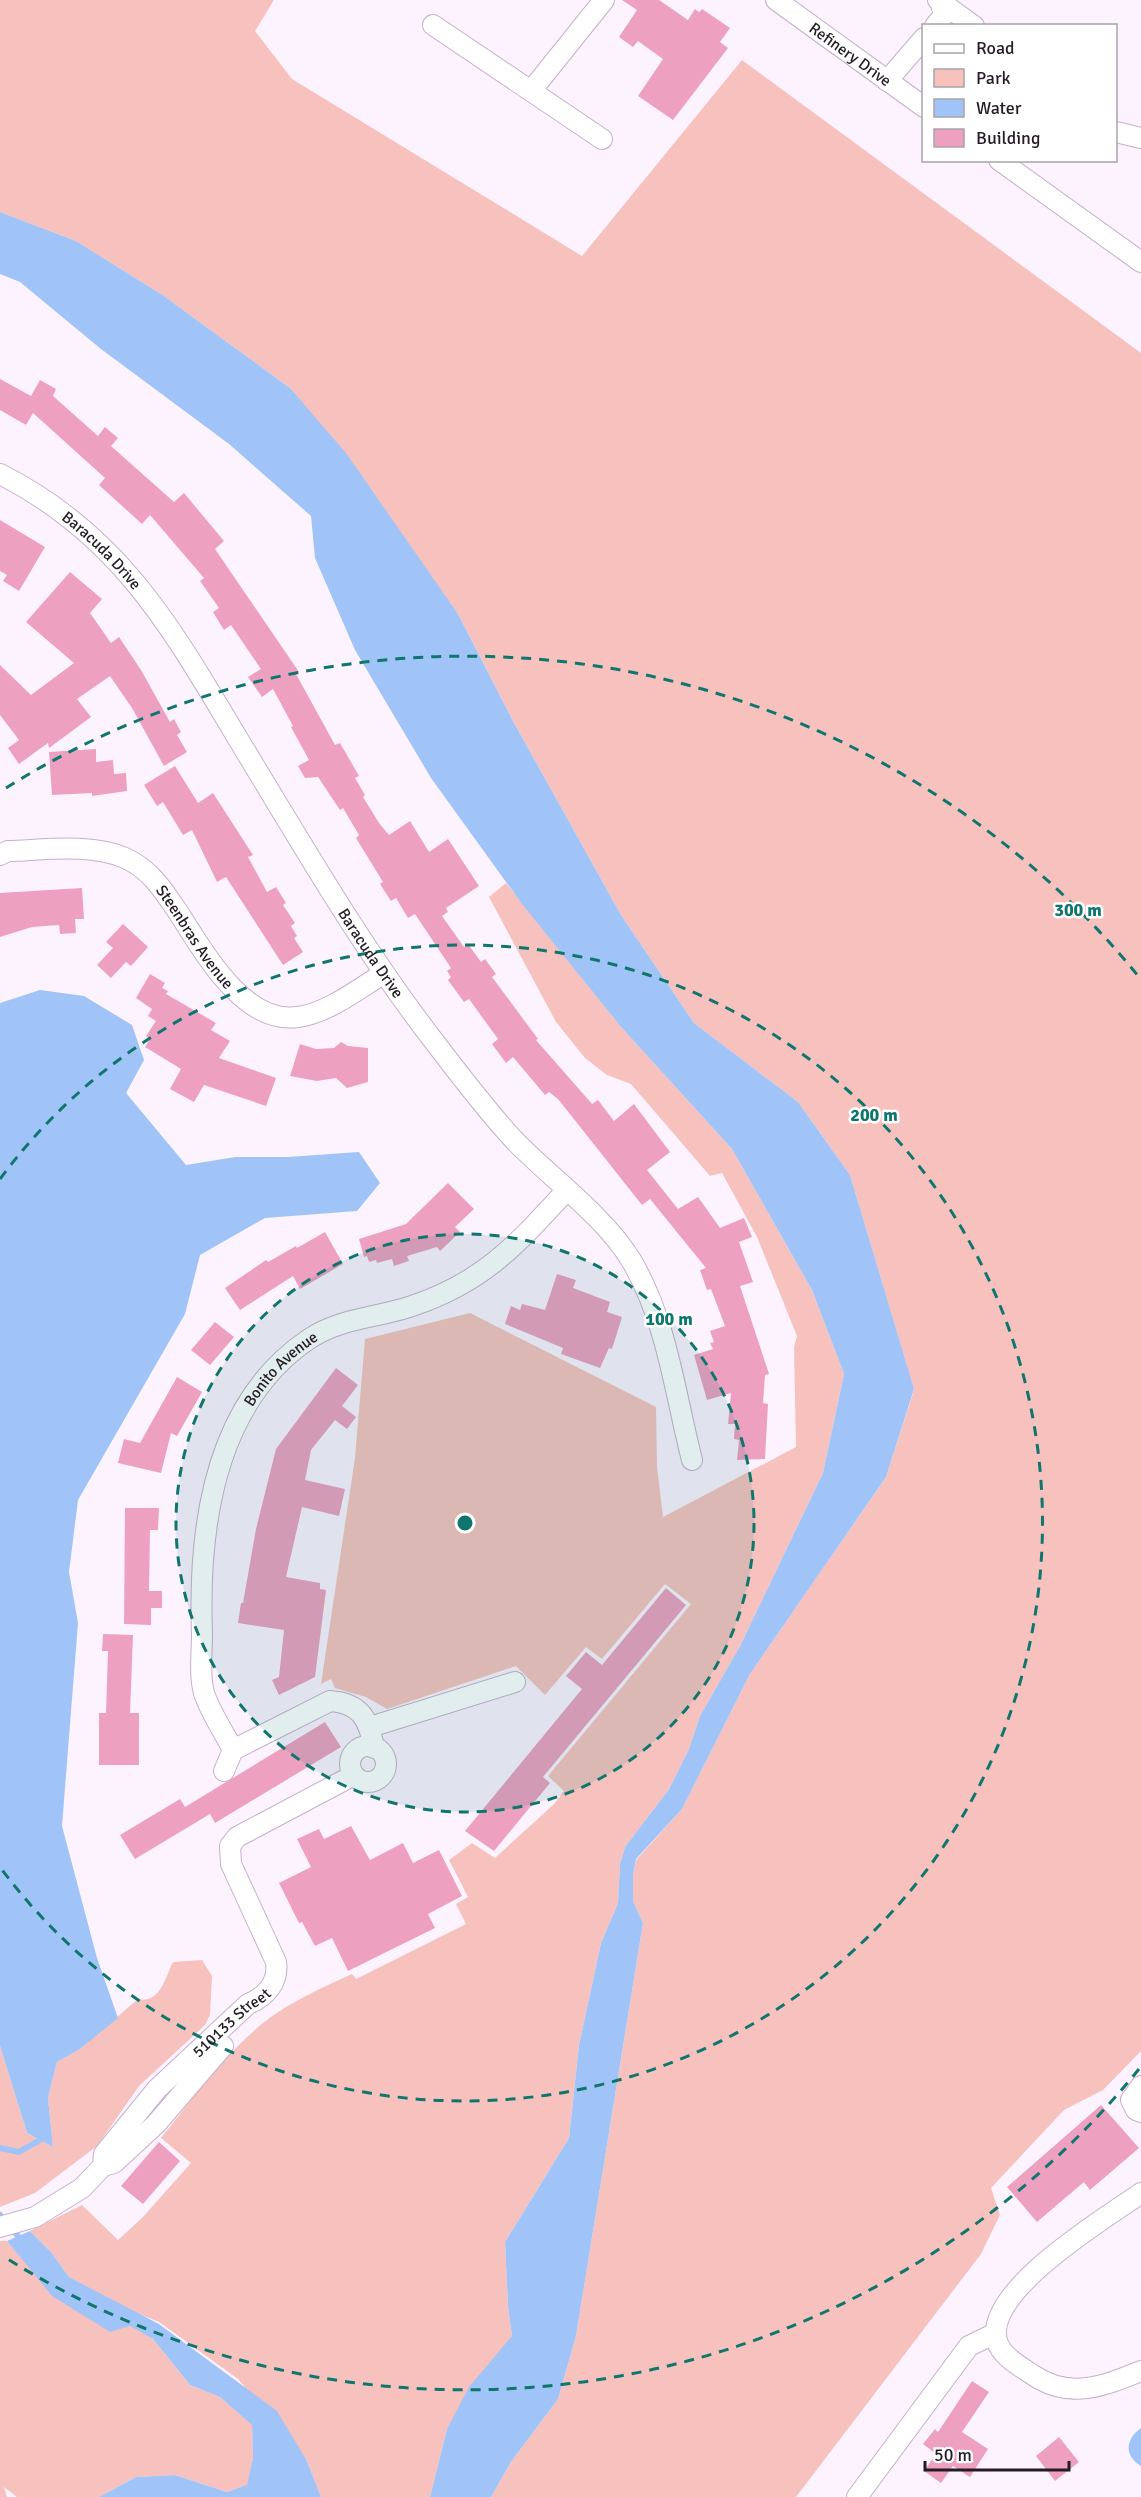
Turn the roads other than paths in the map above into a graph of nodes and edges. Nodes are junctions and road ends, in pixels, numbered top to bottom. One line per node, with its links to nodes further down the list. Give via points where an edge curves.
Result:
1 (604, 0): 9 (street)
2 (776, 0): 8 (street, Refinery Drive)
3 (941, 1): 4 (street, via 944,15); 5 (street)
4 (937, 24)
5 (971, 24)
6 (433, 25): 9 (street)
7 (922, 40): 8 (street)
8 (887, 81): 10 (street, Refinery Drive)
9 (531, 91): 13 (street)
10 (922, 106)
11 (1117, 132): 12 (street)
12 (1141, 138)
13 (602, 139)
14 (1002, 162): 15 (street)
15 (1141, 262)
16 (0, 474): 18 (street, Baracuda Drive, via 60,511 99,542 132,576 176,637)
17 (3, 847): 18 (street, Steenbras Avenue, via 104,852 144,869 158,882 216,970 244,999 271,1014 297,1018 320,1011)
18 (383, 974): 19 (street, Baracuda Drive, via 513,1138)
19 (566, 1191): 20 (street, Baracuda Drive, via 619,1244 642,1280 663,1340); 24 (street, Bonito Avenue, via 494,1265 468,1282 411,1307 338,1324 311,1337 288,1354 249,1404 226,1450 208,1509 201,1567 204,1692)
20 (692, 1460)
21 (515, 1682): 22 (street)
22 (370, 1727): 23 (street); 24 (street, via 367,1718 352,1707 330,1701)
23 (374, 1748): 26 (street, via 359,1749 354,1754); 26 (street, via 386,1762 383,1775 372,1782)
24 (233, 1750): 25 (street)
25 (224, 1771)
26 (354, 1775): 27 (street, via 242,1835 230,1846 231,1864 278,1972)
27 (260, 1999): 30 (street, 510133 Street, via 258,2009 203,2066 166,2113 114,2163); 30 (street, 510133 Street, via 248,2004 149,2097 104,2154)
28 (1141, 2086): 29 (street, via 1131,2100)
29 (1141, 2112)
30 (103, 2166): 32 (street, 510133 Street, via 82,2188 35,2217)
31 (1141, 2193): 33 (street, via 1044,2261 1022,2283 998,2321)
32 (0, 2227)
33 (996, 2333): 34 (street, via 998,2344 1014,2362 1042,2381 1065,2389 1088,2390); 35 (street, via 969,2346)
34 (1141, 2371)
35 (857, 2497)

